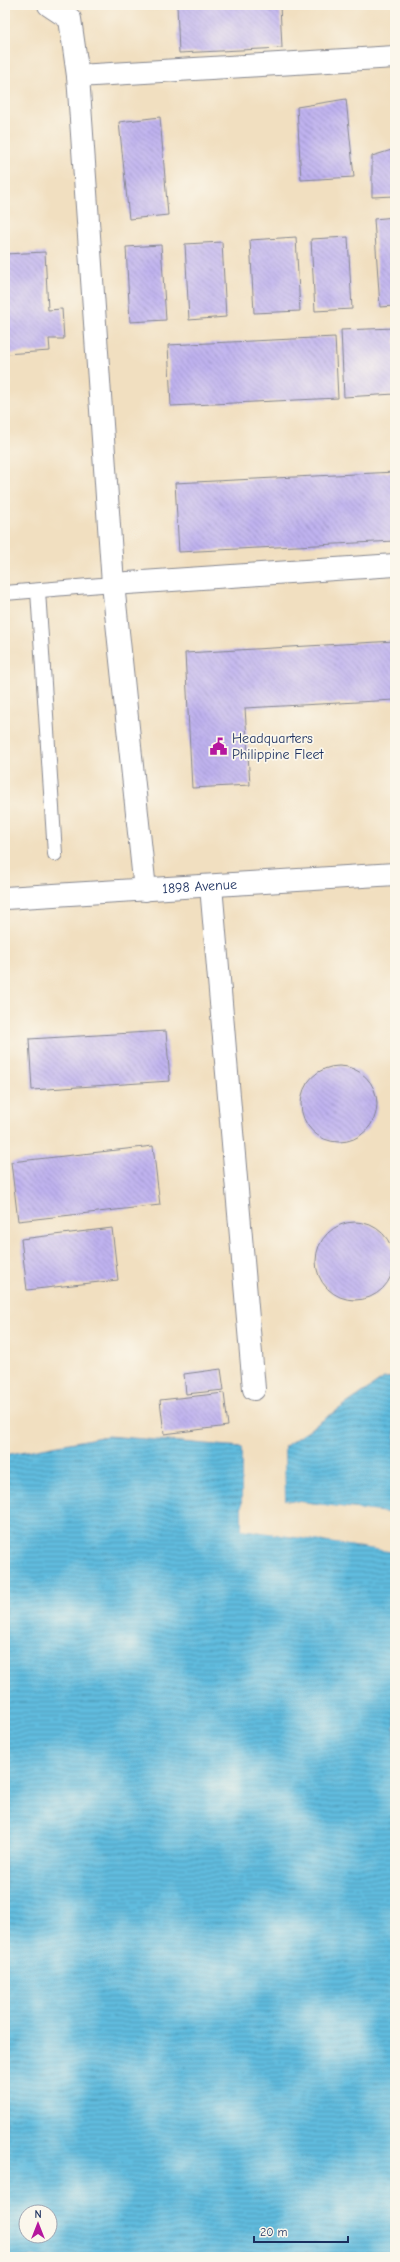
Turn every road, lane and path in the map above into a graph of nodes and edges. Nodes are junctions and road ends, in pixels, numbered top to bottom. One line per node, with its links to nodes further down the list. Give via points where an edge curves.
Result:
1 (49, 5): 3 (street, via 70,19)
2 (395, 57): 3 (street)
3 (78, 76): 5 (street)
4 (395, 565): 5 (street)
5 (113, 584): 6 (lane); 11 (street)
6 (38, 591): 7 (lane); 8 (lane)
7 (5, 593)
8 (55, 854)
9 (395, 874): 10 (street, 1898 Avenue)
10 (211, 886): 11 (street, 1898 Avenue); 13 (street)
11 (145, 890): 12 (street, 1898 Avenue)
12 (5, 898)
13 (254, 1389)

